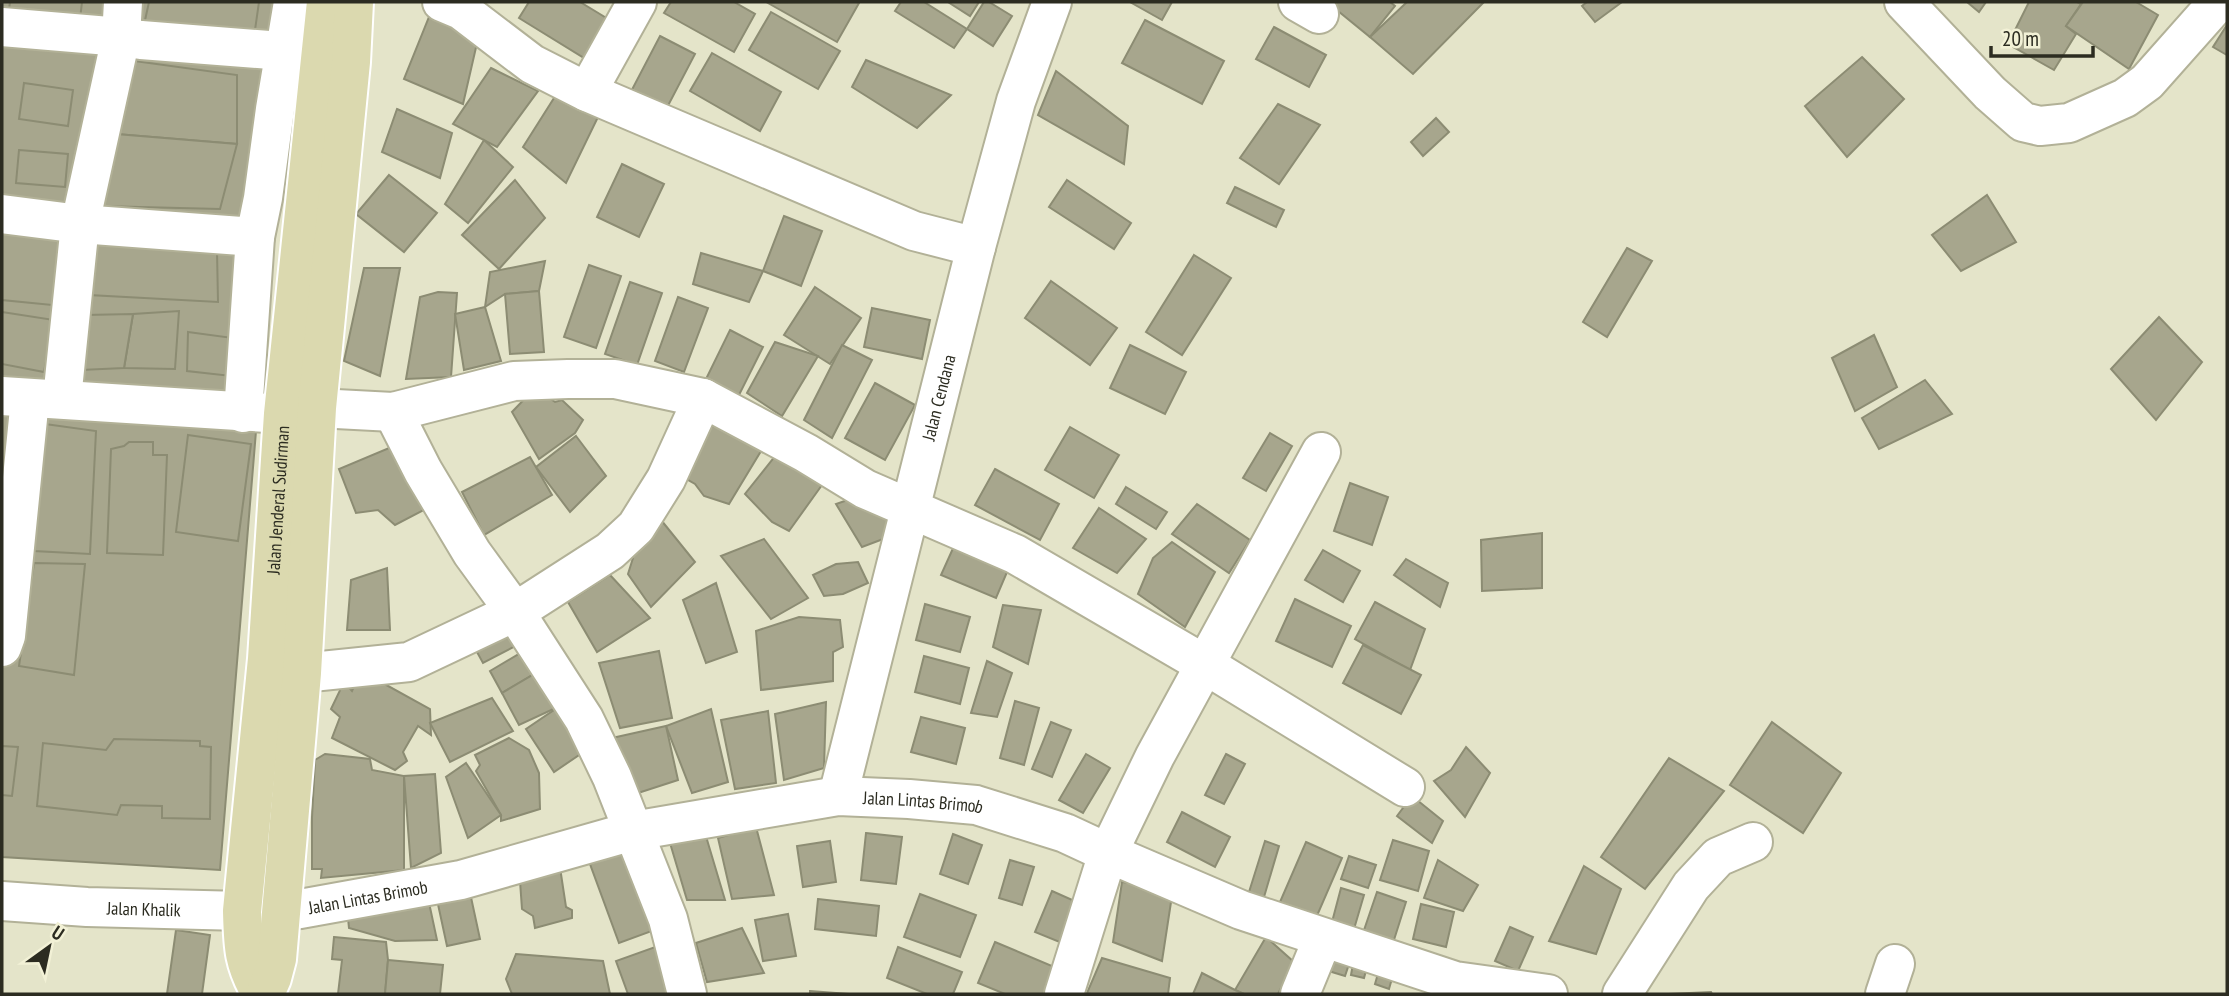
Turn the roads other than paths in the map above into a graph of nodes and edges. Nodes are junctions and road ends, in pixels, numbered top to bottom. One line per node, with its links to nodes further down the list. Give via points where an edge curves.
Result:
1 (293, 2): 11 (street)
2 (326, 2): 11 (main road, Jalan Jenderal Sudirman)
3 (354, 2): 19 (main road, Jalan Jenderal Sudirman, via 350,76)
4 (442, 2): 12 (street, via 461,10 532,64)
5 (637, 2): 12 (street)
6 (1052, 2): 16 (street, Jalan Cendana, via 1016,101)
7 (1904, 2): 8 (street, via 1990,93 2023,122 2040,126 2068,122 2125,98 2147,82)
8 (2218, 2)
9 (122, 19): 10 (street); 11 (street, via 141,40); 14 (street)
10 (2, 27)
11 (302, 52): 15 (street); 19 (main road, Jalan Jenderal Sudirman)
12 (587, 92): 16 (street, via 914,231)
13 (2, 214): 14 (street)
14 (80, 223): 15 (street); 17 (street)
15 (255, 237): 21 (street)
16 (976, 247): 23 (street, Jalan Cendana)
17 (31, 398): 21 (street); 25 (street)
18 (703, 398): 20 (street, via 615,379 514,381); 23 (street, via 865,489); 24 (street, via 666,479 636,527 610,551)
19 (300, 411): 20 (street); 21 (street); 27 (main road, Jalan Jenderal Sudirman); 34 (main road, Jalan Jenderal Sudirman, via 267,659)
20 (393, 412): 24 (street, via 472,553)
21 (243, 413)
22 (1321, 452): 26 (street)
23 (910, 508): 26 (street, via 1015,554); 29 (street, Jalan Cendana)
24 (515, 612): 27 (street, via 409,662); 30 (street, via 584,719)
25 (2, 647)
26 (1204, 664): 28 (street); 32 (street)
27 (302, 673): 35 (main road, Jalan Jenderal Sudirman)
28 (1405, 786)
29 (838, 796): 30 (street, Jalan Lintas Brimob); 32 (street, Jalan Lintas Brimob, via 975,805 1065,833)
30 (634, 831): 35 (street, Jalan Lintas Brimob, via 461,880); 38 (street, via 668,919)
31 (1753, 842): 42 (street, via 1718,857 1691,886)
32 (1108, 853): 36 (street, Jalan Lintas Brimob, via 1241,910); 39 (street)
33 (2, 901): 34 (street, Jalan Khalik)
34 (242, 911): 35 (main road); 37 (main road, Jalan Jenderal Sudirman, via 243,953)
35 (280, 911): 37 (main road, Jalan Jenderal Sudirman, via 272,978)
36 (1323, 937): 40 (street); 41 (street, Jalan Lintas Brimob, via 1455,981)
37 (263, 994)
38 (687, 994)
39 (1064, 994)
40 (1300, 994)
41 (1548, 994)
42 (1622, 994)

